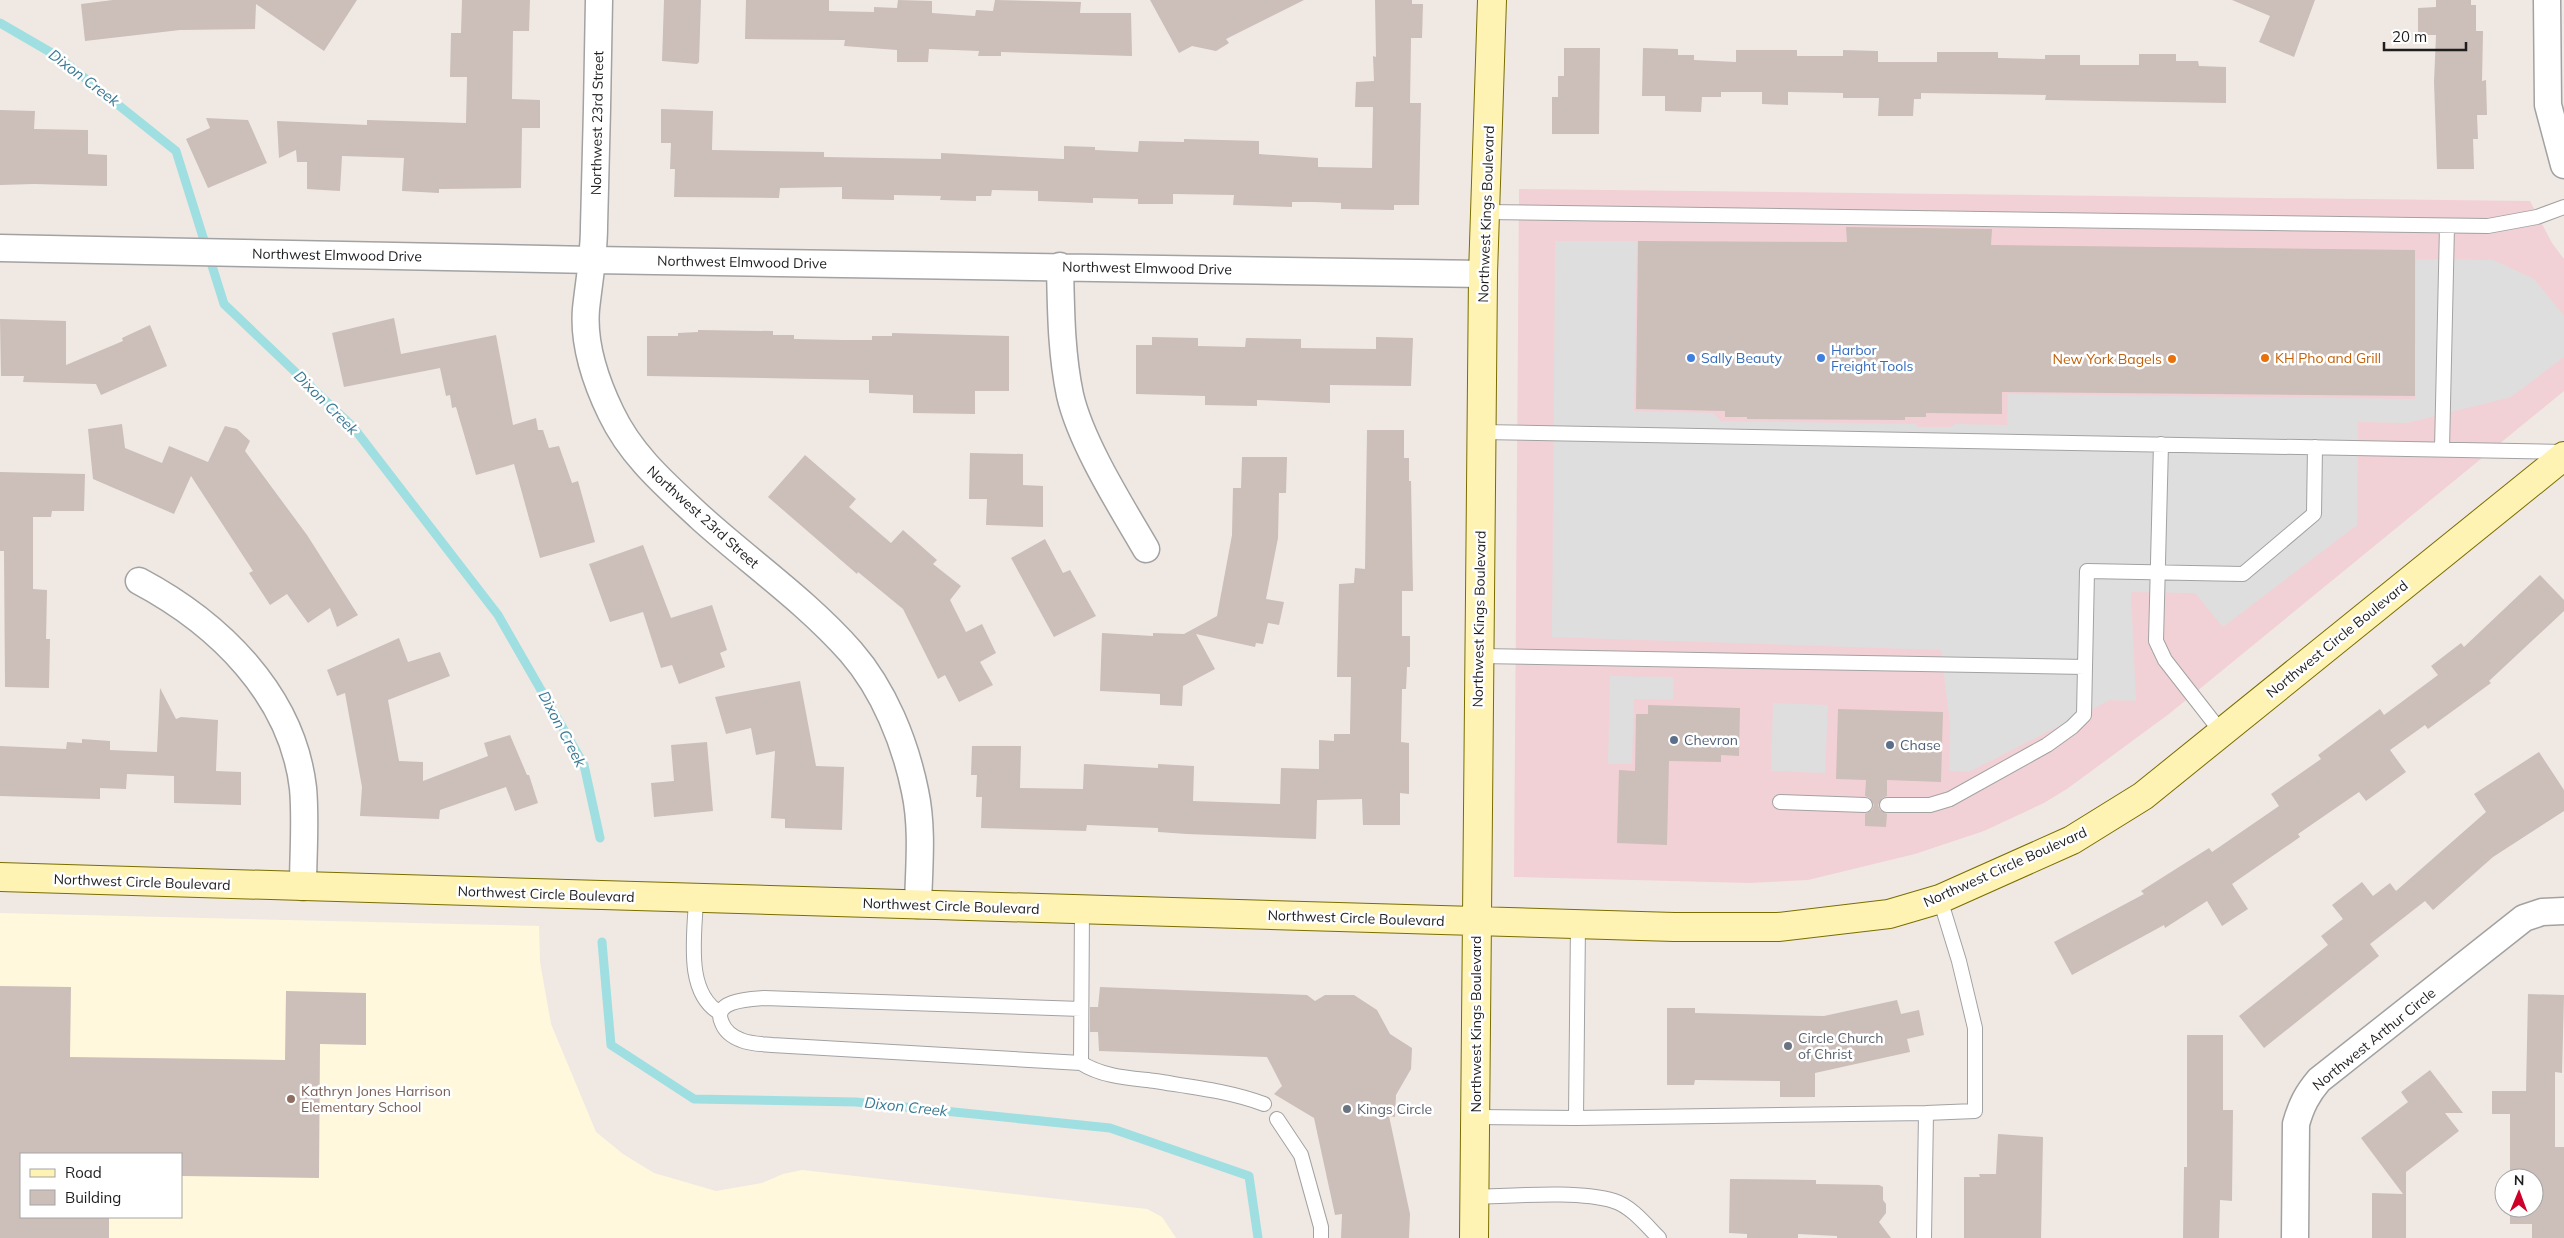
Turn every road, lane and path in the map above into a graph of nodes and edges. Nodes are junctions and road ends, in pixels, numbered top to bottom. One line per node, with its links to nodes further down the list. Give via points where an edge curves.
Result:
1 (599, 0): 9 (street, Northwest 23rd Street)
2 (1492, 0): 6 (main road, Northwest Kings Boulevard)
3 (2547, 0): 4 (street, via 2548,104)
4 (2564, 164)
5 (2564, 208): 7 (lane, via 2537,217 2488,226)
6 (1485, 212): 7 (lane); 11 (main road, Northwest Kings Boulevard)
7 (2447, 226): 15 (lane)
8 (0, 248): 9 (street, Northwest Elmwood Drive)
9 (594, 260): 10 (street, Northwest Elmwood Drive); 30 (street, Northwest 23rd Street, via 586,311 588,349 611,414 630,446 656,476 810,611 852,653 884,702 903,749 915,792 920,829)
10 (1060, 266): 11 (street, Northwest Elmwood Drive); 17 (street, via 1062,343 1070,396 1082,430)
11 (1483, 274): 12 (main road, Northwest Kings Boulevard)
12 (1481, 432): 13 (lane); 20 (main road, Northwest Kings Boulevard)
13 (2161, 444): 14 (lane); 18 (lane)
14 (2315, 447): 15 (lane); 18 (lane, via 2314,514 2243,574)
15 (2442, 449): 16 (lane)
16 (2564, 454): 22 (main road, Northwest Circle Boulevard)
17 (1146, 549)
18 (2159, 573): 21 (lane, via 2087,571); 22 (lane, via 2156,641 2159,650)
19 (139, 581): 27 (street, via 206,623 228,643 262,684 281,716 293,746 303,788)
20 (1479, 656): 21 (lane); 33 (main road, Northwest Kings Boulevard)
21 (2085, 667): 25 (lane, via 2084,715 2072,728 1950,799 1930,804)
22 (2222, 733): 29 (main road, Northwest Circle Boulevard, via 2143,796 2072,840)
23 (1780, 802): 24 (lane)
24 (1865, 805)
25 (1887, 805)
26 (0, 877): 27 (main road, Northwest Circle Boulevard)
27 (303, 887): 28 (main road, Northwest Circle Boulevard)
28 (696, 898): 30 (main road, Northwest Circle Boulevard); 36 (lane, via 696,977 710,1007)
29 (1940, 899): 34 (main road, Northwest Circle Boulevard, via 1889,914 1778,927); 39 (lane, via 1975,1028 1975,1111)
30 (918, 905): 31 (main road, Northwest Circle Boulevard)
31 (1082, 909): 33 (main road, Northwest Circle Boulevard); 35 (lane)
32 (2564, 911): 48 (street, Northwest Arthur Circle, via 2542,912 2524,918 2320,1080 2308,1093 2296,1124)
33 (1475, 922): 34 (main road, Northwest Circle Boulevard); 40 (main road, Northwest Kings Boulevard)
34 (1578, 924): 41 (lane)
35 (1081, 1009): 36 (lane, via 764,998 742,1000 723,1008); 37 (lane)
36 (720, 1013): 37 (lane, via 720,1021 732,1036 772,1046)
37 (1082, 1063): 38 (lane, via 1108,1075 1201,1088 1244,1096)
38 (1264, 1104)
39 (1926, 1113): 41 (lane); 47 (lane)
40 (1477, 1117): 41 (lane); 43 (main road, Northwest Kings Boulevard)
41 (1576, 1118)
42 (1277, 1119): 44 (lane, via 1301,1155 1321,1226)
43 (1474, 1197): 45 (main road, Northwest Kings Boulevard); 46 (lane, via 1585,1196 1616,1201)
44 (1321, 1238)
45 (1474, 1238)
46 (1659, 1238)
47 (1924, 1238)
48 (2295, 1238)

